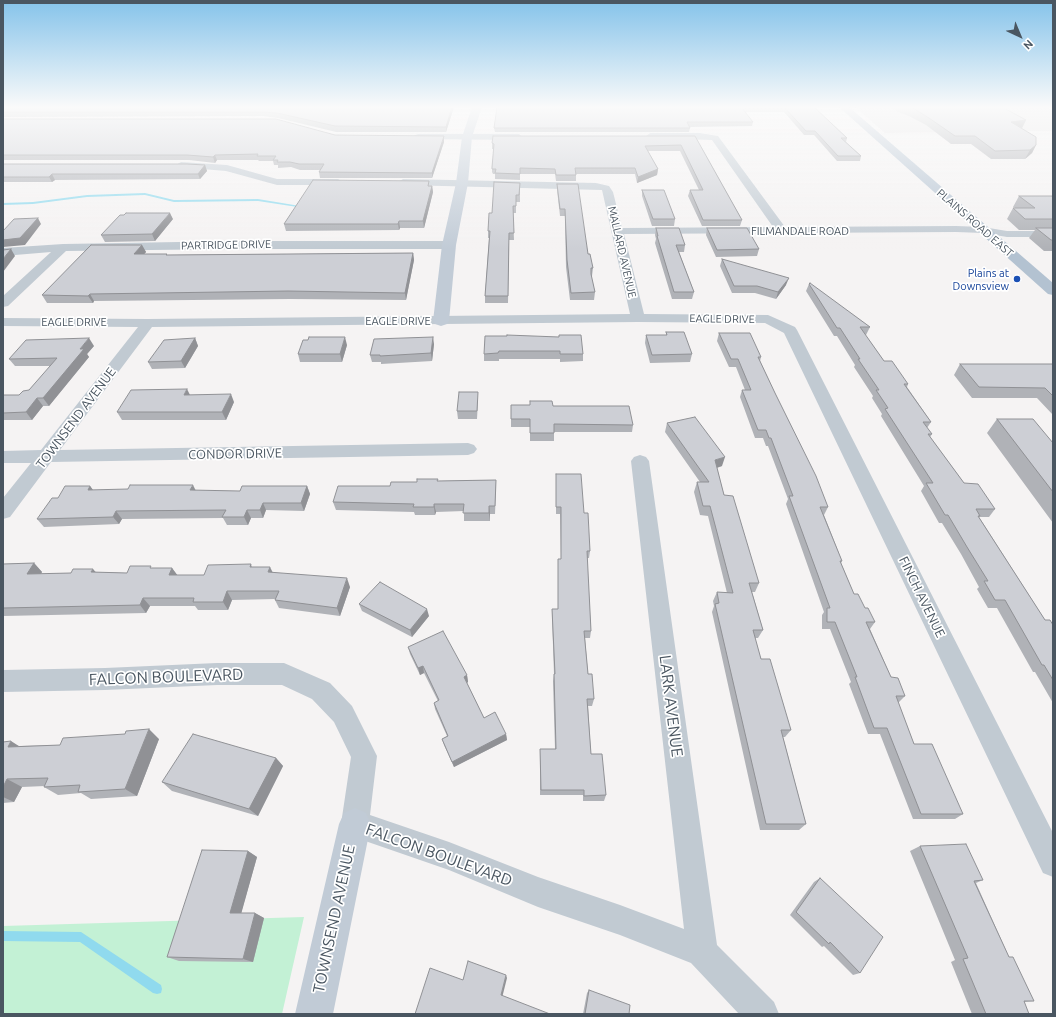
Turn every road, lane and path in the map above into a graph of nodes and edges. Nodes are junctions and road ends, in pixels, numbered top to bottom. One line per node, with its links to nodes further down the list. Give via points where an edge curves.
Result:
1 (465, 154): 7 (street)
2 (727, 154): 10 (street)
3 (898, 154): 8 (main road, PLAINS ROAD EAST)
4 (174, 165): 5 (street, via 227,168 277,182)
5 (346, 182)
6 (392, 182): 7 (street)
7 (462, 183): 9 (street, MALLARD AVENUE, via 605,188); 12 (street)
8 (983, 230): 10 (street, FILMANDALE ROAD); 11 (street, FILMANDALE ROAD, via 1006,234); 15 (main road, PLAINS ROAD EAST)
9 (617, 231): 10 (street, FILMANDALE ROAD); 17 (street, MALLARD AVENUE)
10 (782, 231)
11 (1053, 234)
12 (449, 245): 13 (street, PARTRIDGE DRIVE); 18 (street)
13 (63, 248): 14 (street, PARTRIDGE DRIVE); 16 (street)
14 (3, 252)
15 (1053, 290)
16 (3, 303)
17 (638, 318): 18 (street, EAGLE DRIVE); 21 (street, EAGLE DRIVE, via 768,319)
18 (441, 321): 20 (street, EAGLE DRIVE)
19 (3, 322): 20 (street, EAGLE DRIVE)
20 (148, 323): 24 (street, TOWNSEND AVENUE)
21 (790, 330): 29 (street, FINCH AVENUE)
22 (468, 449): 24 (street, CONDOR DRIVE)
23 (3, 457): 24 (street, CONDOR DRIVE)
24 (46, 457): 26 (street, TOWNSEND AVENUE)
25 (640, 461): 30 (street, LARK AVENUE)
26 (3, 512)
27 (3, 681): 28 (street, FALCON BOULEVARD, via 284,674 321,691 343,714 364,756)
28 (355, 824): 30 (street, FALCON BOULEVARD, via 449,856 538,892); 31 (street, TOWNSEND AVENUE)
29 (1053, 863)
30 (702, 952): 32 (street, FALCON BOULEVARD)
31 (314, 1014)
32 (762, 1014)

